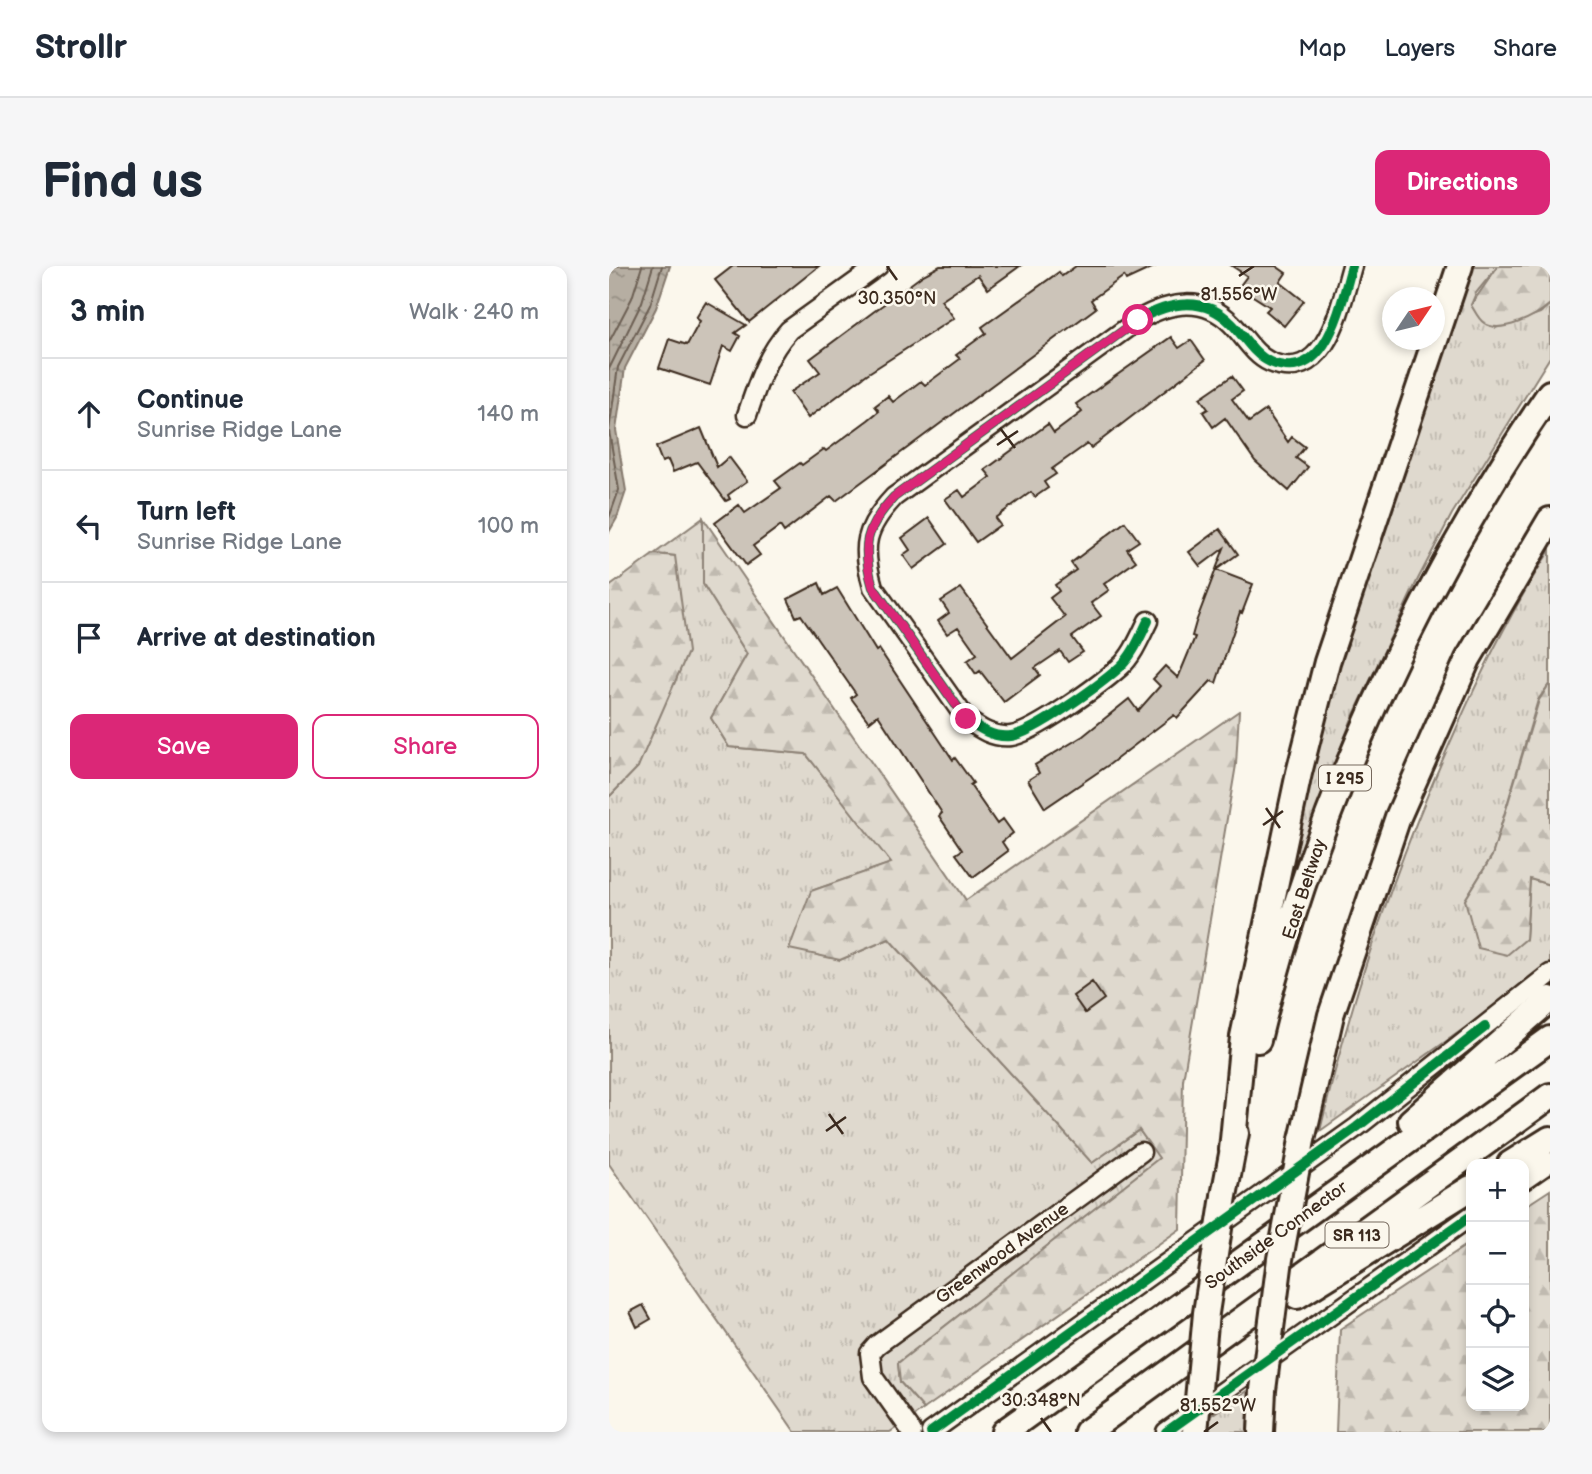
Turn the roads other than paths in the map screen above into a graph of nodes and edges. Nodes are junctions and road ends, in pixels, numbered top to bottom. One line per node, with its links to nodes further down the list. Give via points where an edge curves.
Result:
1 (878, 266): 5 (street, via 777,343)
2 (1352, 266): 7 (street, via 1332,333 1311,361 1291,365 1270,362 1230,322 1207,308 1186,303 1161,307 894,497 876,516 866,541 865,561 873,587 966,719 987,733 1011,736 1048,719 1121,666)
3 (1460, 266): 13 (highway, via 1327,662 1243,1037)
4 (1550, 393): 13 (highway, East Beltway / I 295, via 1445,565 1373,712 1308,873 1260,1033)
5 (747, 415)
6 (1550, 520): 28 (highway, bridge, via 1468,659 1398,817 1331,1016 1280,1259)
7 (1147, 621)
8 (1550, 974): 23 (street, via 1357,1127)
9 (1550, 999): 17 (highway, via 1412,1119)
10 (1550, 1039): 17 (highway, Southside Connector / SR 113)
11 (1550, 1096): 21 (highway, SR 113)
12 (1550, 1139): 15 (highway)
13 (1232, 1150): 27 (highway, East Beltway / I 295, bridge, via 1206,1314)
14 (1141, 1152): 22 (street, Greenwood Avenue, via 877,1345 869,1359 873,1377)
15 (1518, 1159)
16 (1550, 1162): 18 (street)
17 (1374, 1164): 24 (highway, Southside Connector / SR 113)
18 (1529, 1177)
19 (1466, 1191): 21 (highway)
20 (1466, 1220): 26 (street)
21 (1165, 1376): 25 (highway, SR 113)
22 (912, 1432)
23 (931, 1432)
24 (1004, 1432)
25 (1087, 1432)
26 (1166, 1432)
27 (1195, 1432)
28 (1261, 1432)

